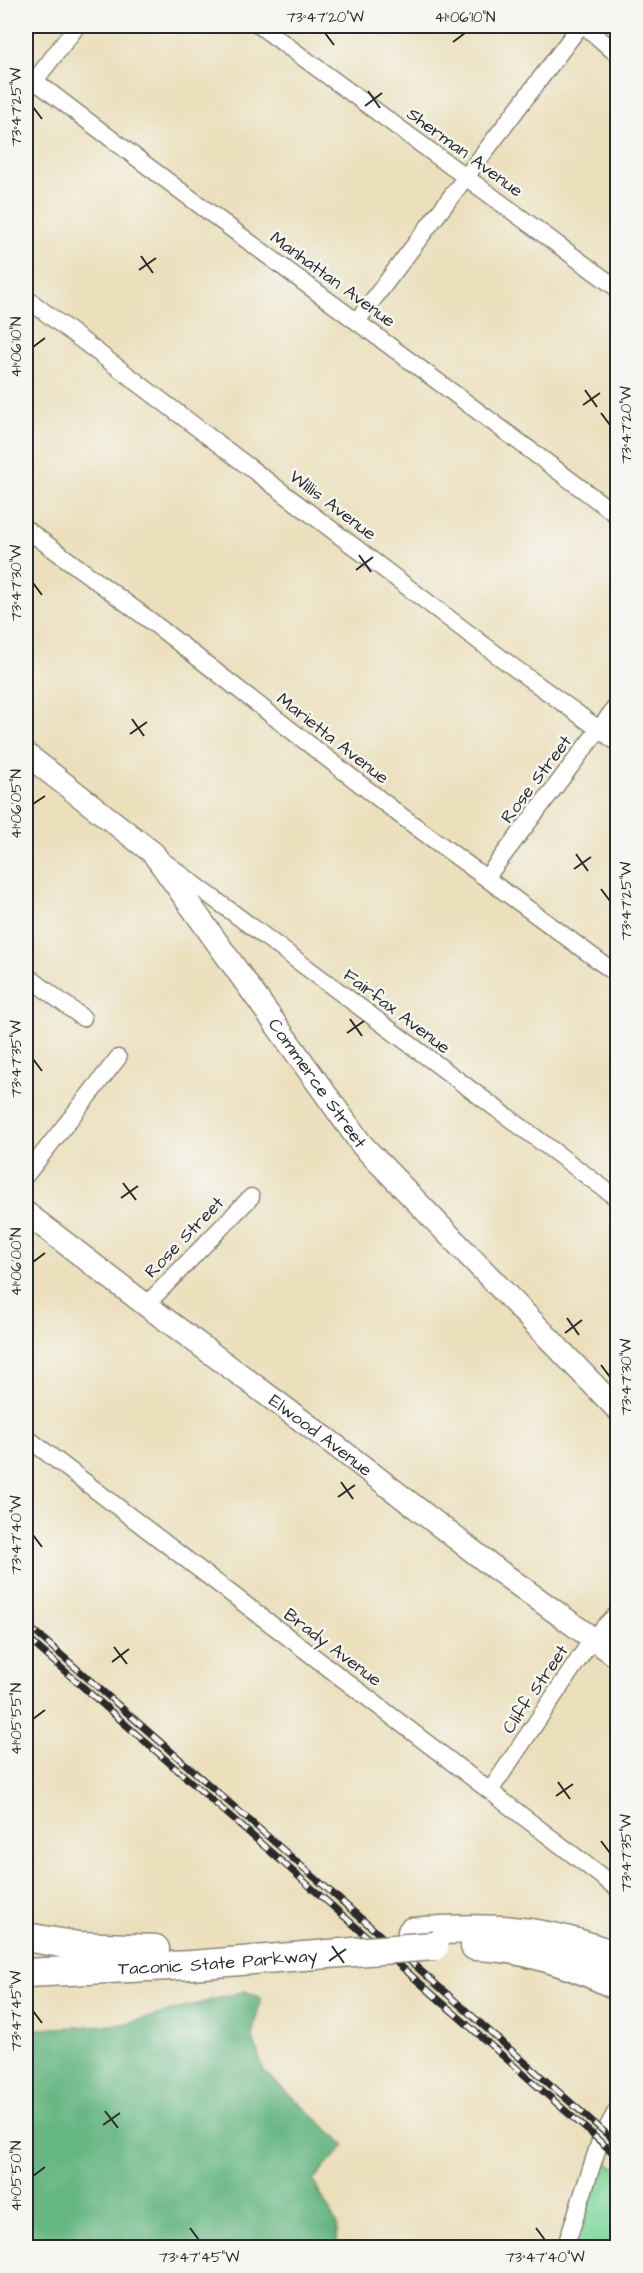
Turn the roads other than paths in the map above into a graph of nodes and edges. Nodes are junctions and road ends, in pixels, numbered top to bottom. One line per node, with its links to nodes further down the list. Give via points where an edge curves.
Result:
1 (77, 26): 6 (street)
2 (260, 26): 7 (street, Sherman Avenue)
3 (580, 26): 7 (street)
4 (585, 26): 5 (street)
5 (618, 55)
6 (28, 82): 10 (street, Manhattan Avenue)
7 (467, 177): 8 (street, Sherman Avenue); 10 (street)
8 (618, 289)
9 (26, 298): 14 (street, Willis Avenue)
10 (357, 321): 11 (street, Manhattan Avenue)
11 (618, 516)
12 (26, 529): 18 (street, Marietta Avenue)
13 (618, 704): 14 (street, Rose Street)
14 (599, 729): 15 (street, Willis Avenue); 18 (street, Rose Street)
15 (618, 743)
16 (27, 757): 17 (street, Commerce Street)
17 (153, 853): 25 (street, Fairfax Avenue); 28 (street, Commerce Street, via 362,1145)
18 (486, 878): 20 (street, Marietta Avenue)
19 (26, 975): 21 (street)
20 (618, 975)
21 (83, 1018)
22 (118, 1058): 23 (street)
23 (26, 1175)
24 (251, 1197): 27 (street, Rose Street)
25 (618, 1199)
26 (26, 1213): 27 (street, Elwood Avenue)
27 (146, 1305): 31 (street, Elwood Avenue)
28 (618, 1410)
29 (26, 1437): 33 (street, Brady Avenue)
30 (618, 1612): 31 (street, Cliff Street)
31 (593, 1638): 32 (street, Elwood Avenue); 33 (street, Cliff Street)
32 (618, 1657)
33 (490, 1791): 34 (street, Brady Avenue)
34 (618, 1888)
35 (26, 1937): 37 (highway, Taconic State Parkway, via 78,1946 136,1949)
36 (423, 1939): 37 (highway, Taconic State Parkway, bridge); 38 (highway, Taconic State Parkway, via 475,1928 520,1930); 40 (highway, Taconic State Parkway, via 523,1952 566,1964)
37 (346, 1945): 39 (highway, Taconic State Parkway, via 191,1965)
38 (618, 1957)
39 (26, 1973)
40 (618, 1986)
41 (618, 2108): 42 (street, via 589,2171)
42 (565, 2247)

